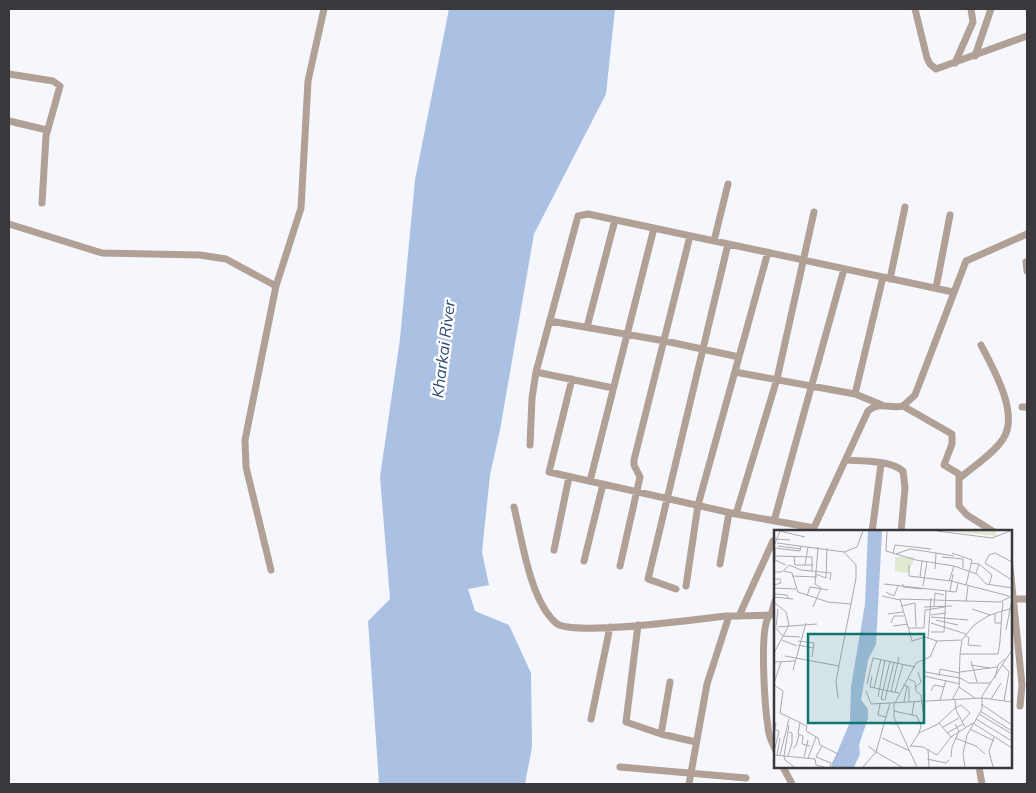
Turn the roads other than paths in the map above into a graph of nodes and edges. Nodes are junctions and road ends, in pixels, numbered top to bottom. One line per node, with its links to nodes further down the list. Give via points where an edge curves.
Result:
1 (324, 9): 29 (street, via 308,81 301,208)
2 (915, 9): 7 (street, via 930,64 936,69)
3 (971, 9): 7 (street, via 973,22)
4 (991, 9): 6 (street)
5 (1027, 36): 6 (street)
6 (975, 56): 7 (street)
7 (955, 63)
8 (9, 74): 10 (street, via 53,81 60,86)
9 (9, 121): 10 (street)
10 (48, 130): 12 (street)
11 (728, 184): 21 (street)
12 (42, 204)
13 (905, 207): 28 (street)
14 (814, 212): 24 (street)
15 (950, 215): 30 (street)
16 (616, 220): 18 (street); 32 (street, via 588,214 578,216); 33 (street)
17 (9, 224): 29 (street, via 102,253 200,255 226,259)
18 (654, 228): 20 (street); 34 (street)
19 (1027, 234): 31 (street, via 966,261)
20 (690, 236): 21 (street); 35 (street)
21 (714, 241): 22 (street)
22 (728, 244): 23 (street); 37 (street)
23 (768, 252): 24 (street); 38 (street)
24 (804, 260): 26 (street); 42 (street)
25 (1026, 262): 27 (street)
26 (844, 268): 28 (street); 43 (street)
27 (1027, 271)
28 (886, 278): 30 (street); 45 (street)
29 (276, 286): 70 (street, via 245,440 246,467)
30 (936, 288): 31 (street)
31 (953, 292): 47 (street, via 915,395)
32 (550, 320): 33 (street); 39 (street)
33 (587, 327): 34 (street)
34 (626, 334): 35 (street); 44 (street)
35 (665, 341): 37 (street); 55 (street, via 634,460 640,476)
36 (981, 345): 52 (street, via 1001,384 1008,427 1002,441)
37 (702, 348): 38 (street); 56 (street)
38 (739, 357): 40 (street)
39 (536, 372): 41 (street); 48 (street)
40 (735, 372): 42 (street); 57 (street)
41 (572, 379): 44 (street); 51 (street, via 550,472)
42 (777, 379): 43 (street); 59 (street)
43 (813, 386): 45 (street); 60 (street)
44 (613, 388): 53 (street)
45 (855, 394): 46 (street)
46 (882, 405): 47 (street); 49 (street, via 868,411)
47 (903, 406): 52 (street, via 952,434 944,465 956,471)
48 (530, 445)
49 (846, 460): 50 (street); 61 (street)
50 (880, 464): 62 (street); 63 (street, via 900,469 904,476)
51 (569, 477): 53 (street); 66 (street)
52 (960, 478): 64 (street, via 958,501 962,511)
53 (590, 481): 54 (street)
54 (603, 484): 55 (street); 67 (street)
55 (636, 491): 56 (street); 69 (street)
56 (666, 498): 57 (street); 72 (street, via 648,579)
57 (698, 505): 59 (street); 71 (street)
58 (514, 506): 79 (street, via 533,584 551,618 566,628)
59 (733, 513): 60 (street); 68 (street)
60 (774, 521): 61 (street)
61 (813, 530)
62 (872, 530)
63 (901, 530)
64 (991, 530)
65 (773, 541): 77 (street)
66 (554, 550)
67 (584, 561)
68 (720, 564)
69 (620, 566)
70 (271, 570)
71 (686, 586)
72 (676, 589)
73 (1011, 599): 74 (street); 83 (street, via 1022,685)
74 (1027, 599)
75 (772, 615): 77 (street); 81 (street, via 765,626 763,643)
76 (728, 616): 77 (street); 78 (street); 86 (street, via 707,684)
77 (740, 616)
78 (638, 625): 79 (street); 85 (street, via 626,722)
79 (610, 627): 84 (street)
80 (670, 682): 85 (street)
81 (766, 691): 82 (street); 87 (street, via 768,729)
82 (774, 692)
83 (1020, 706)
84 (591, 719)
85 (661, 734): 86 (street)
86 (696, 742): 91 (street)
87 (774, 746)
88 (620, 767): 91 (street)
89 (784, 768): 94 (street)
90 (979, 768): 95 (street)
91 (692, 773): 92 (street); 93 (street)
92 (746, 778)
93 (689, 784)
94 (792, 784)
95 (982, 784)

